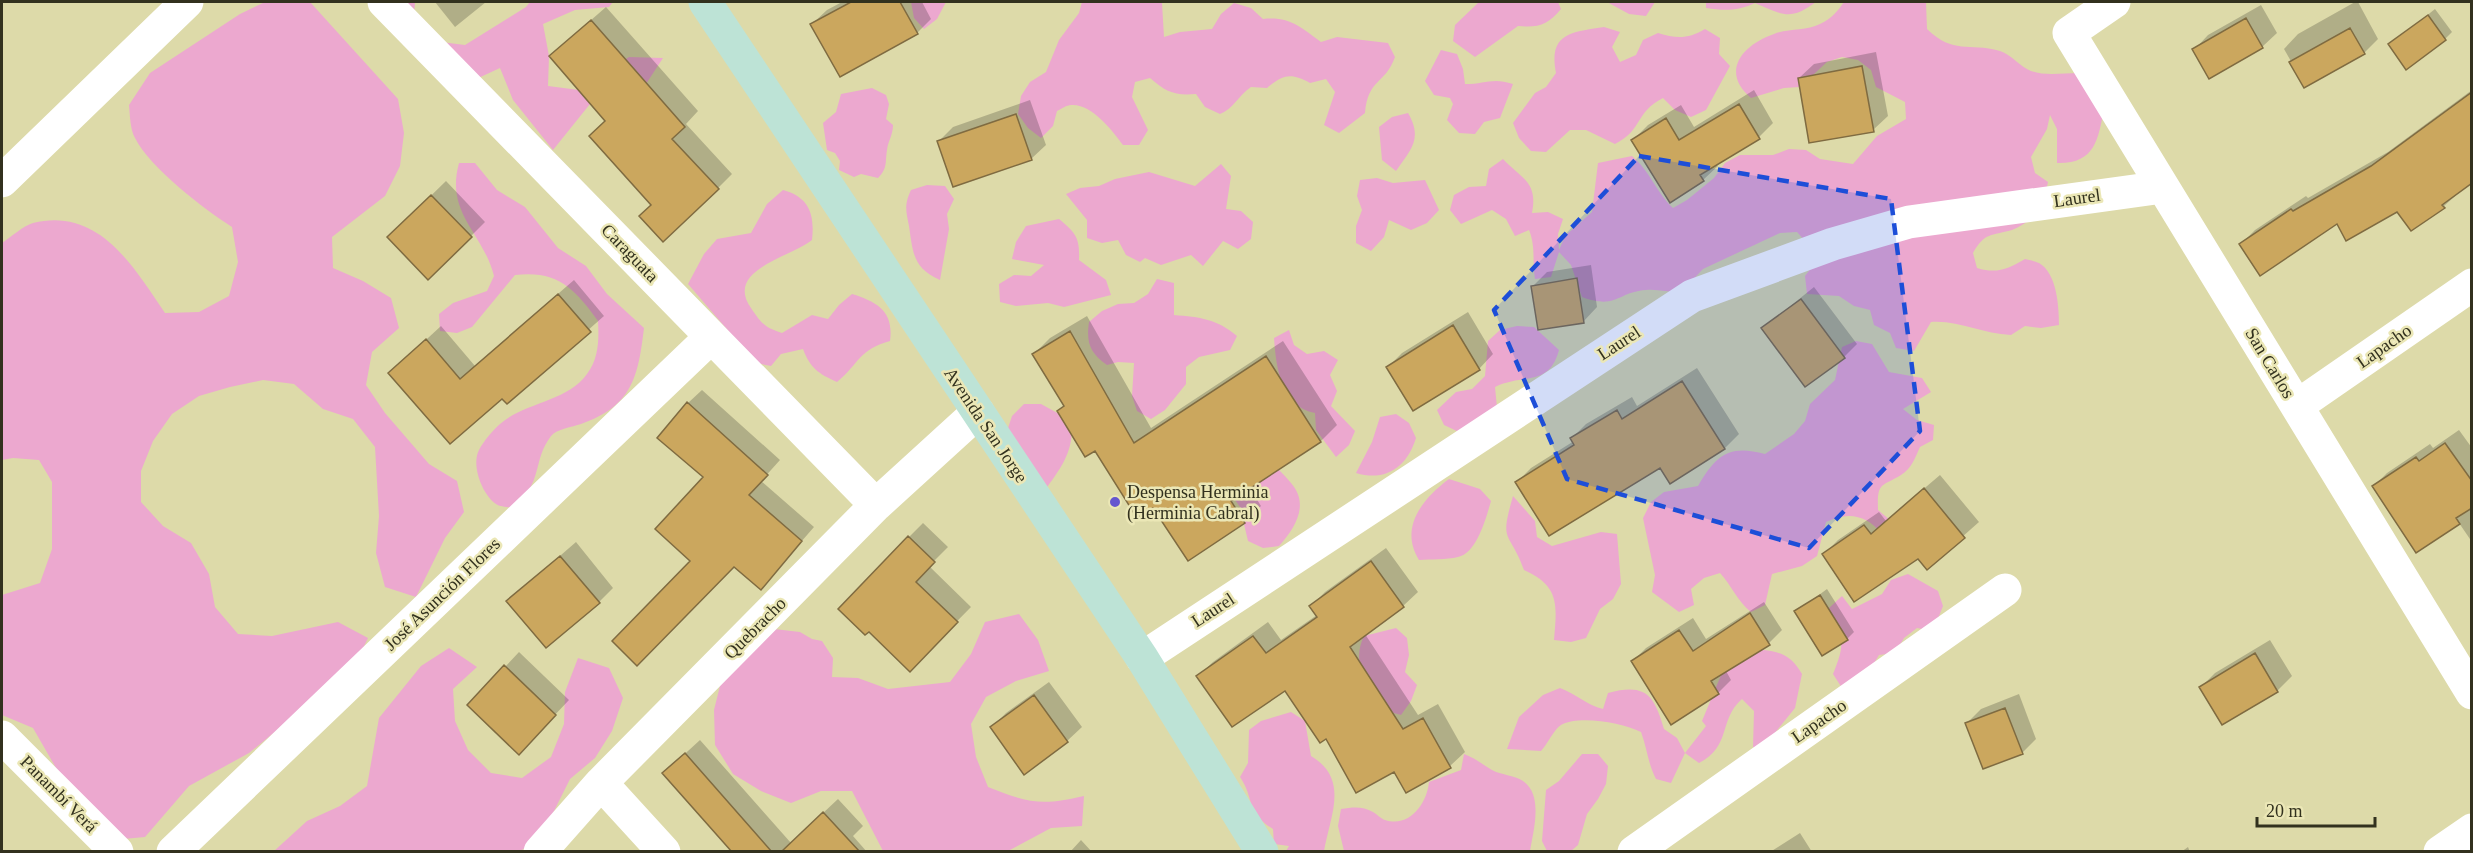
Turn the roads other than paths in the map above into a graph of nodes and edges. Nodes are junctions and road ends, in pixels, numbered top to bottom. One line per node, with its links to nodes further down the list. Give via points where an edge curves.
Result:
1 (188, 2): 5 (street)
2 (384, 2): 8 (street, Caraguata)
3 (705, 2): 10 (street, Avenida San Jorge)
4 (2114, 2): 6 (street, San Carlos, via 2069,33)
5 (2, 181)
6 (2163, 187): 9 (street, San Carlos); 13 (street, Laurel, via 1909,222 1833,244 1692,296)
7 (2472, 285): 9 (street, Lapacho)
8 (711, 337): 11 (street, Caraguata); 19 (street, José Asunción Flores)
9 (2297, 406): 14 (street, San Carlos)
10 (978, 412): 11 (street, Quebracho); 13 (street, Avenida San Jorge)
11 (876, 505): 16 (street, Quebracho)
12 (2005, 590): 23 (street, Lapacho)
13 (1142, 658): 22 (street, Avenida San Jorge)
14 (2472, 693)
15 (2, 737): 18 (street, Panambí Verá)
16 (600, 783): 20 (street, Quebracho); 21 (street)
17 (2472, 830): 24 (street)
18 (117, 852)
19 (174, 852)
20 (540, 852)
21 (664, 852)
22 (1262, 852)
23 (1634, 852)
24 (2440, 852)

